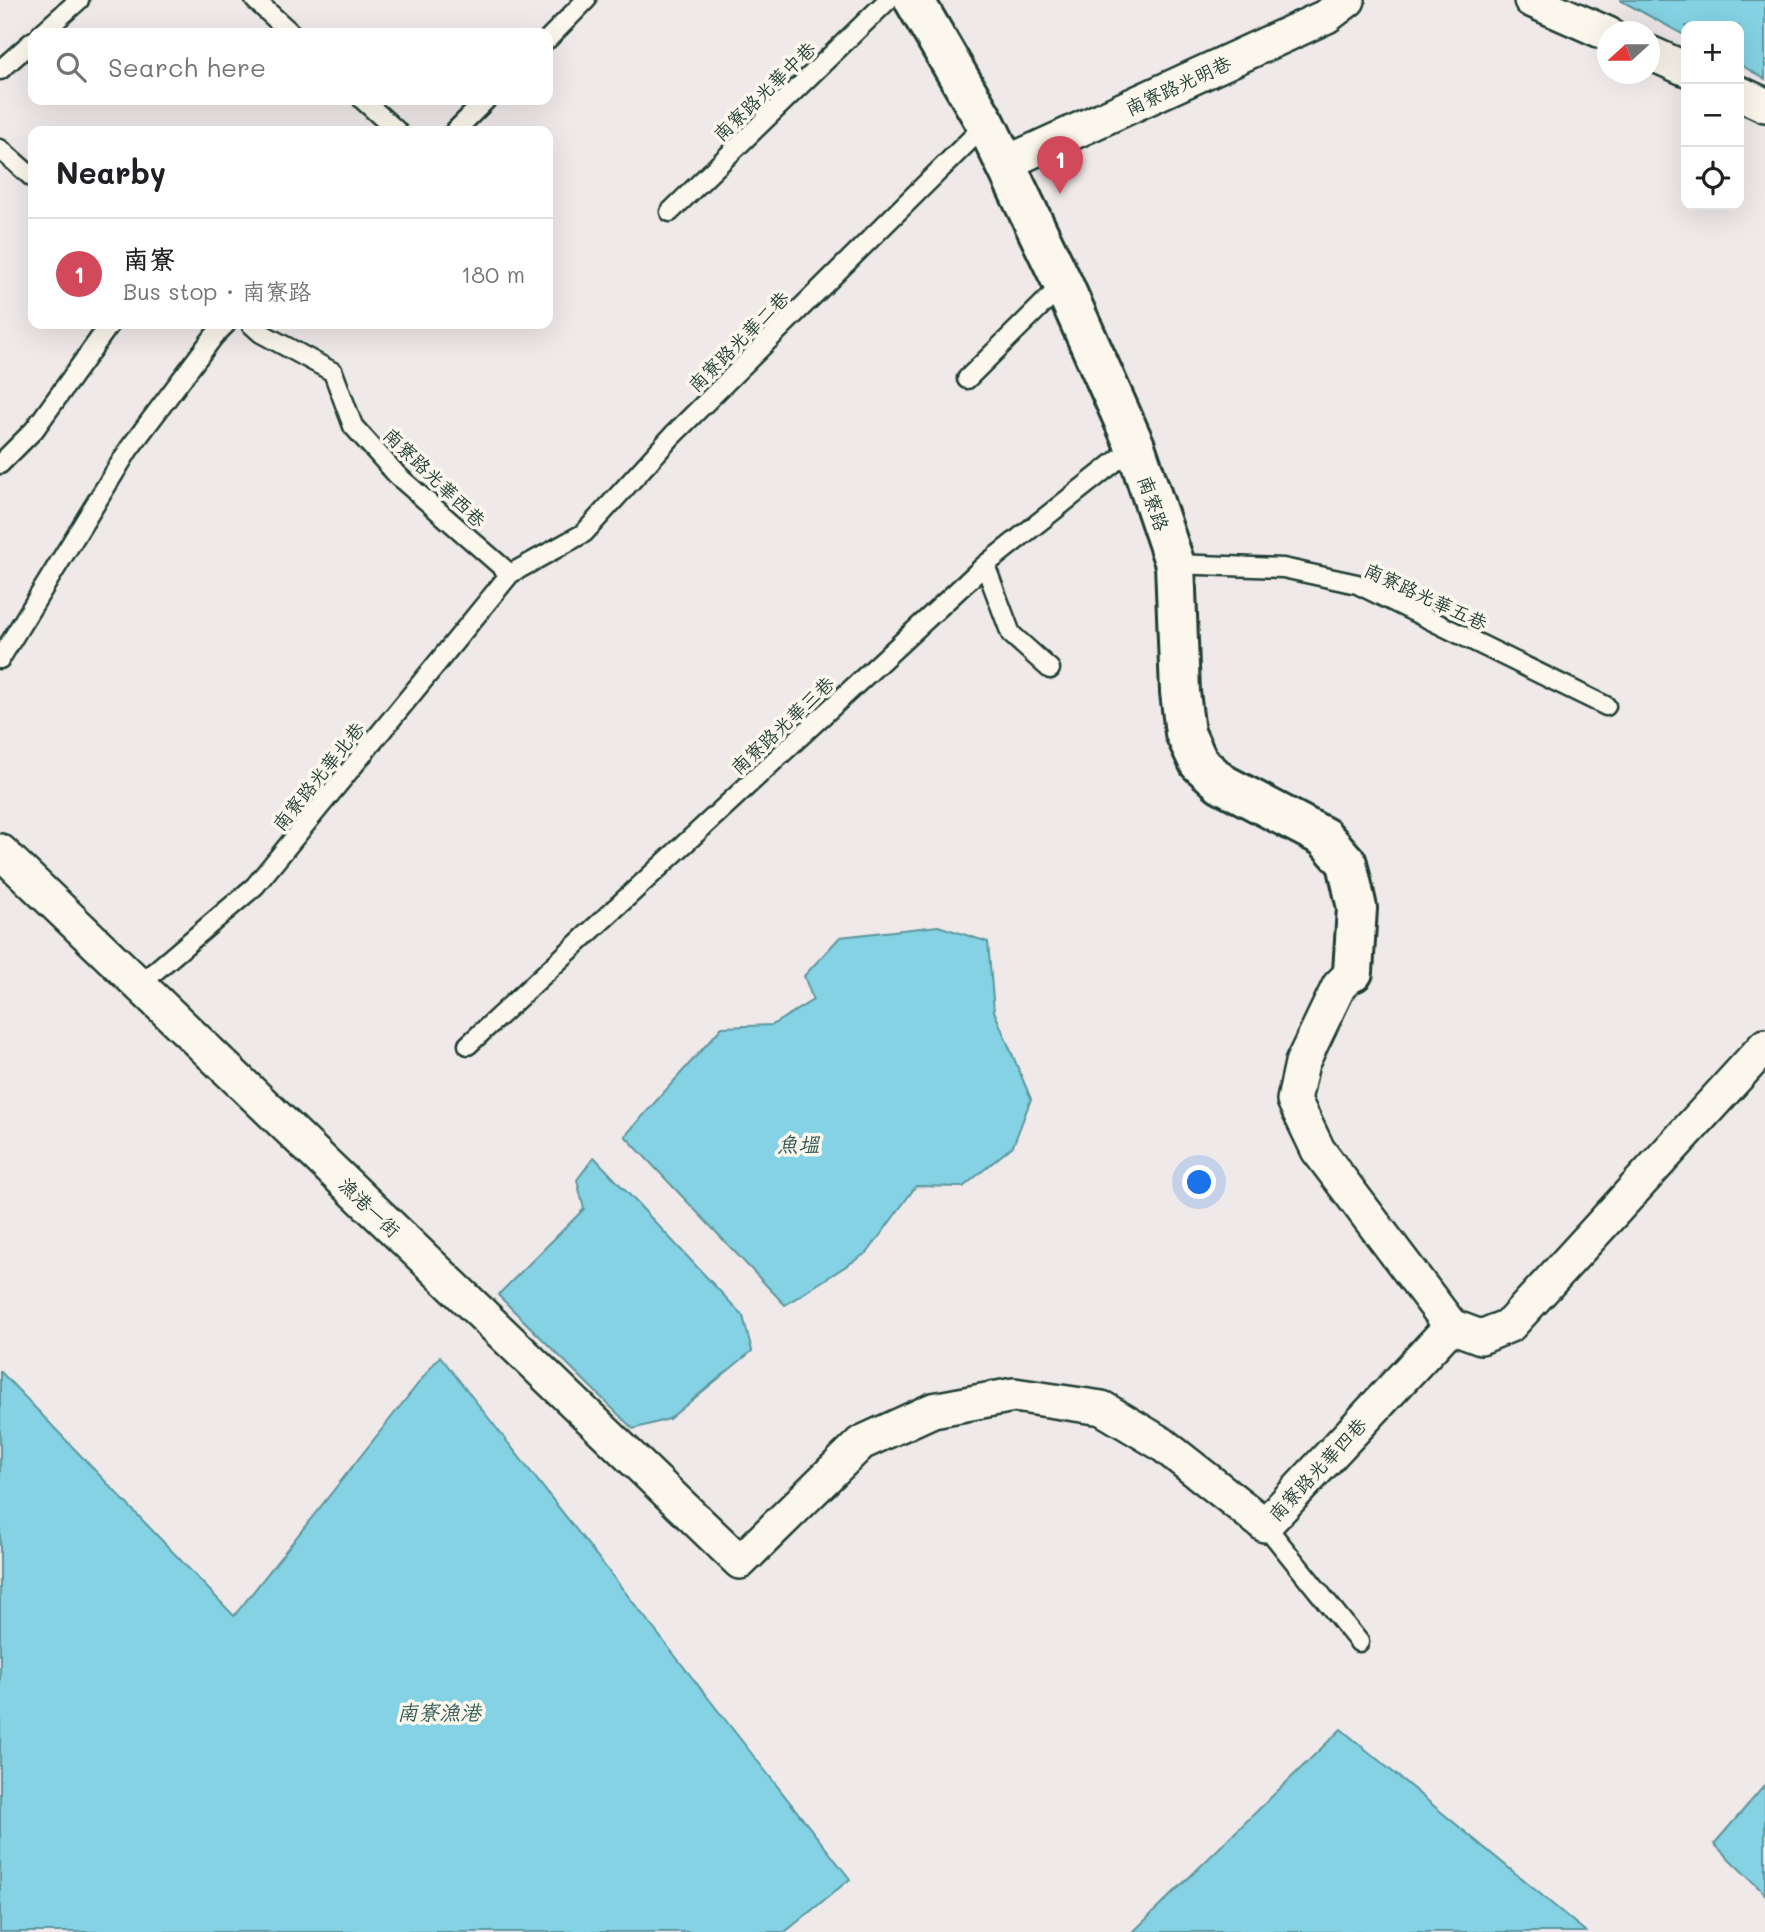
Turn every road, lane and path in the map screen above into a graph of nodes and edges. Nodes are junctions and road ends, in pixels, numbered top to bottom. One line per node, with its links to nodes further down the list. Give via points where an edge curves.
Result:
1 (79, 0): 8 (lane)
2 (255, 0): 9 (lane)
3 (586, 0): 11 (lane)
4 (888, 0): 26 (lane, 南寮路光華中巷)
5 (914, 0): 20 (street, 南寮路)
6 (1348, 0): 24 (street, 南寮路光明巷, via 1327,16)
7 (1531, 0): 10 (street)
8 (48, 28)
9 (286, 28)
10 (1597, 29)
11 (553, 33)
12 (28, 46): 15 (lane)
13 (1660, 57): 14 (street)
14 (1681, 67)
15 (0, 71)
16 (1744, 95): 19 (street)
17 (368, 105): 21 (lane)
18 (481, 105): 22 (lane)
19 (1765, 105)
20 (986, 124): 24 (street, 南寮路); 36 (lane, 南寮路光華二巷, via 673,435 584,533)
21 (392, 126)
22 (460, 126)
23 (0, 149): 25 (lane)
24 (1004, 164): 27 (street, 南寮路)
25 (28, 174)
26 (670, 212)
27 (1063, 284): 31 (lane); 32 (street, 南寮路)
28 (106, 329): 33 (lane, via 34,430)
29 (213, 329): 37 (lane, via 129,449)
30 (257, 329): 36 (lane, 南寮路光華西巷, via 333,372 354,426 398,476)
31 (967, 379)
32 (1135, 446): 34 (street, 南寮路); 35 (lane, 南寮路光華三巷)
33 (0, 464)
34 (1175, 564): 39 (lane, 南寮路光華五巷, via 1283,568 1357,584); 41 (street, 南寮路, via 1185,733 1199,763 1221,783 1324,837 1347,863 1357,908)
35 (985, 565): 38 (lane, via 1011,634); 43 (lane, 南寮路光華三巷)
36 (510, 574): 42 (lane, 南寮路光華北巷, via 255,886)
37 (0, 659)
38 (1050, 669)
39 (1606, 706)
40 (0, 851): 42 (street, 漁港一街)
41 (1353, 972): 45 (street, via 1339,986 1302,1063 1294,1100 1318,1150)
42 (139, 985): 47 (street, 漁港一街)
43 (468, 1045)
44 (1765, 1046): 45 (street, via 1510,1325 1482,1337)
45 (1451, 1326): 46 (street, 南寮路光華四巷)
46 (1265, 1525): 47 (street, 南寮路光華四巷, via 1162,1444 1102,1408 1014,1395 933,1410 861,1443); 48 (lane)
47 (740, 1562)
48 (1359, 1642)

